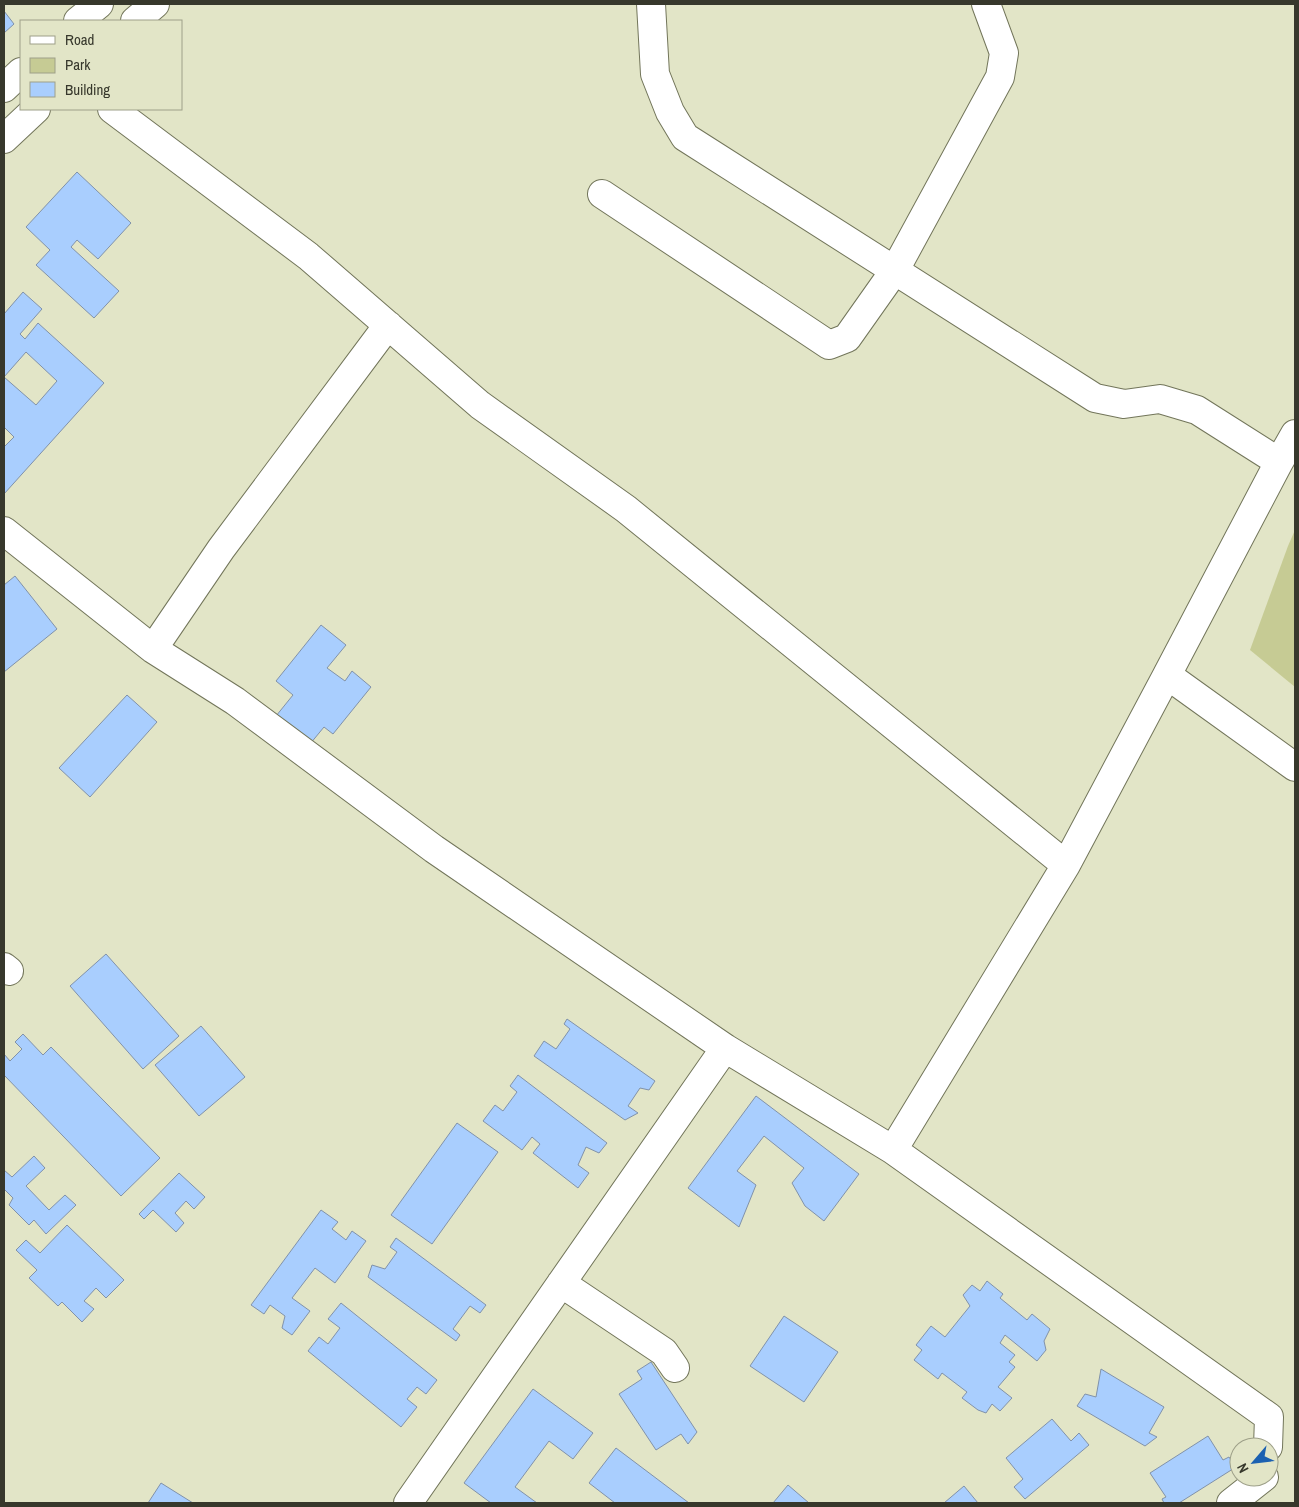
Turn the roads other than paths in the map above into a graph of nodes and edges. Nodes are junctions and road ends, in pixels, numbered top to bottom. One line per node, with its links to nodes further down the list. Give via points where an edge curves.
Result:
1 (99, 4): 5 (street)
2 (156, 4): 6 (street)
3 (651, 4): 13 (street, via 655,74 670,112 685,137)
4 (986, 4): 13 (street, via 1004,53 1000,77)
5 (79, 20)
6 (136, 20)
7 (20, 73): 8 (street)
8 (4, 88)
9 (35, 110): 11 (street)
10 (113, 110): 14 (street, via 308,256)
11 (4, 139)
12 (602, 194): 13 (street, via 830,345 847,338)
13 (895, 270): 16 (street, via 1095,398 1124,404 1160,399 1197,410)
14 (388, 325): 18 (street, via 221,549); 21 (street, via 480,405 626,509)
15 (1295, 434): 16 (street)
16 (1279, 462): 19 (street)
17 (4, 532): 18 (street)
18 (153, 649): 22 (street, via 235,701 434,849)
19 (1167, 675): 20 (street); 21 (street)
20 (1295, 767)
21 (1066, 865): 23 (street)
22 (724, 1048): 23 (street); 24 (street)
23 (893, 1150): 26 (street, via 1269,1417)
24 (561, 1283): 25 (street, via 664,1352); 28 (street)
25 (675, 1368)
26 (1268, 1437)
27 (1251, 1487): 29 (street)
28 (411, 1502)
29 (1231, 1503)

